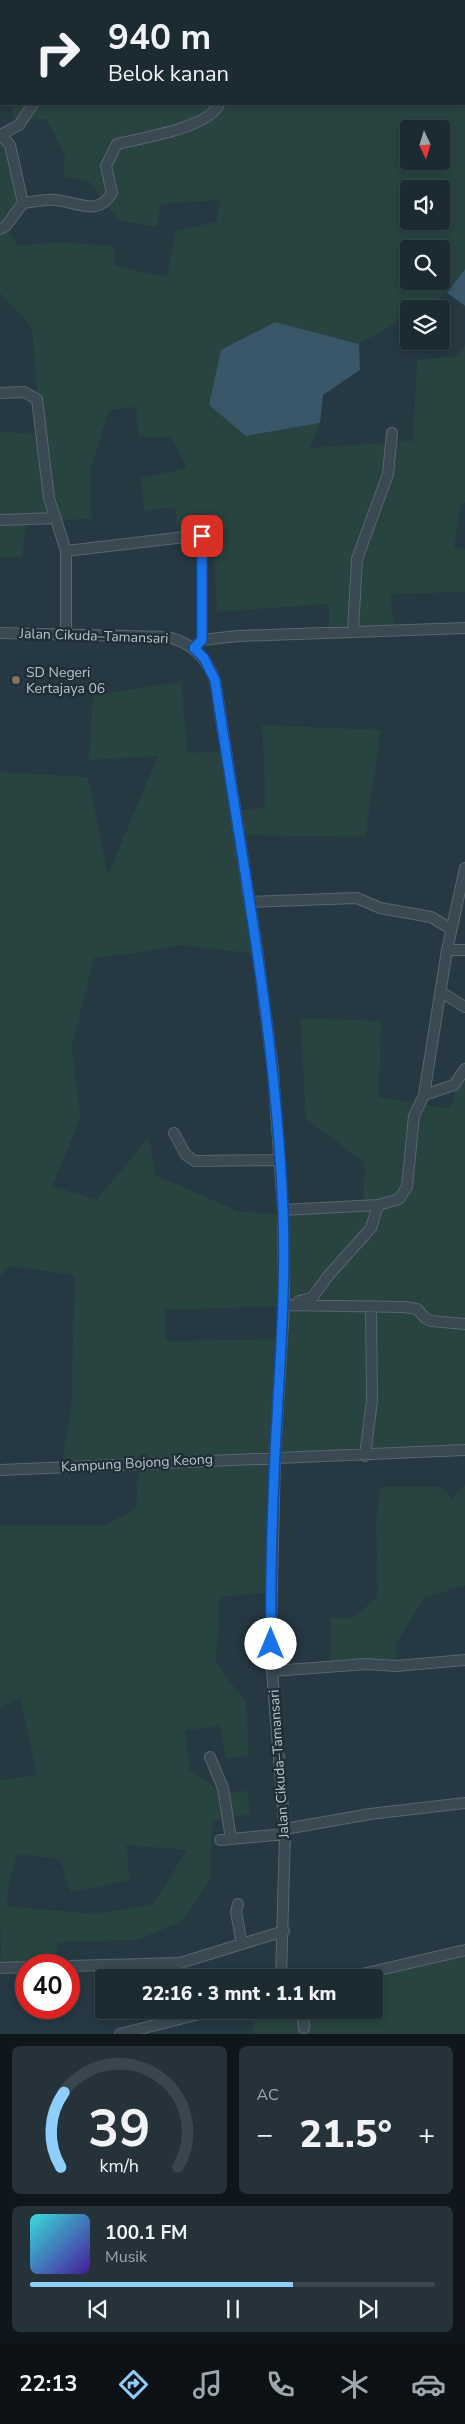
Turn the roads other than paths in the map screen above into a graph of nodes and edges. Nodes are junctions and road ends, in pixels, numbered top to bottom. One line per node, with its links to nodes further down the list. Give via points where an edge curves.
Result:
1 (413, 0): 2 (street)
2 (431, 0)
3 (31, 105): 5 (street, via 19,125)
4 (218, 105): 6 (street, via 208,117 165,133 117,144 106,166 112,193 106,203 93,208 53,199)
5 (1, 134): 6 (street, via 10,145)
6 (23, 203): 7 (street, via 6,226)
7 (0, 229)
8 (0, 393): 10 (street, via 24,392 37,399 49,498)
9 (392, 433): 14 (street, via 388,474 357,559)
10 (56, 518): 11 (street); 12 (street)
11 (0, 520)
12 (66, 551): 16 (street); 17 (street, via 202,536)
13 (465, 628): 14 (street)
14 (353, 631): 17 (street)
15 (0, 632): 16 (street, Jalan Cikuda–Tamansari)
16 (66, 634): 18 (street, Jalan Cikuda–Tamansari, via 153,636 180,640)
17 (202, 640): 18 (street)
18 (194, 648): 20 (street, Jalan Cikuda–Tamansari, via 204,658 215,680)
19 (465, 868): 21 (street)
20 (250, 902): 21 (street, via 357,898 380,908 430,917); 29 (street, Jalan Cikuda–Tamansari, via 273,1070)
21 (451, 929): 22 (street)
22 (447, 950): 23 (street); 24 (street)
23 (465, 950)
24 (441, 992): 25 (street); 27 (street)
25 (465, 1007)
26 (465, 1069): 27 (street, via 454,1084)
27 (424, 1095): 30 (street, via 414,1116 407,1187 399,1199)
28 (174, 1133): 29 (street, via 186,1155 195,1161)
29 (279, 1160): 31 (street, Jalan Cikuda–Tamansari)
30 (378, 1205): 31 (street); 32 (street, via 371,1228 312,1298)
31 (283, 1210): 32 (street, Jalan Cikuda–Tamansari)
32 (284, 1305): 33 (street); 37 (street, Jalan Cikuda–Tamansari)
33 (371, 1306): 34 (street, via 417,1309 431,1321); 36 (street, via 372,1400)
34 (465, 1324)
35 (465, 1450): 36 (street, Kampung Bojong Keong)
36 (365, 1456): 37 (street, Kampung Bojong Keong)
37 (275, 1457): 38 (street, Kampung Bojong Keong); 40 (street, Jalan Cikuda–Tamansari)
38 (0, 1470)
39 (465, 1660): 40 (street, via 458,1663 367,1664)
40 (272, 1671): 43 (street, Jalan Cikuda–Tamansari)
41 (210, 1757): 43 (street, via 223,1788 226,1840)
42 (465, 1803): 43 (street, via 370,1814)
43 (285, 1831): 45 (street, Jalan Cikuda–Tamansari)
44 (238, 1904): 46 (street, via 236,1912)
45 (284, 1932): 46 (street); 51 (street, Jalan Cikuda–Tamansari)
46 (242, 1944): 48 (street, via 180,1963)
47 (465, 1950): 52 (street)
48 (80, 1966)
49 (15, 1967): 50 (street)
50 (0, 1968)
51 (282, 1969)
52 (383, 1969)
53 (179, 2019): 56 (street)
54 (303, 2019): 55 (street)
55 (304, 2028)
56 (120, 2034)

